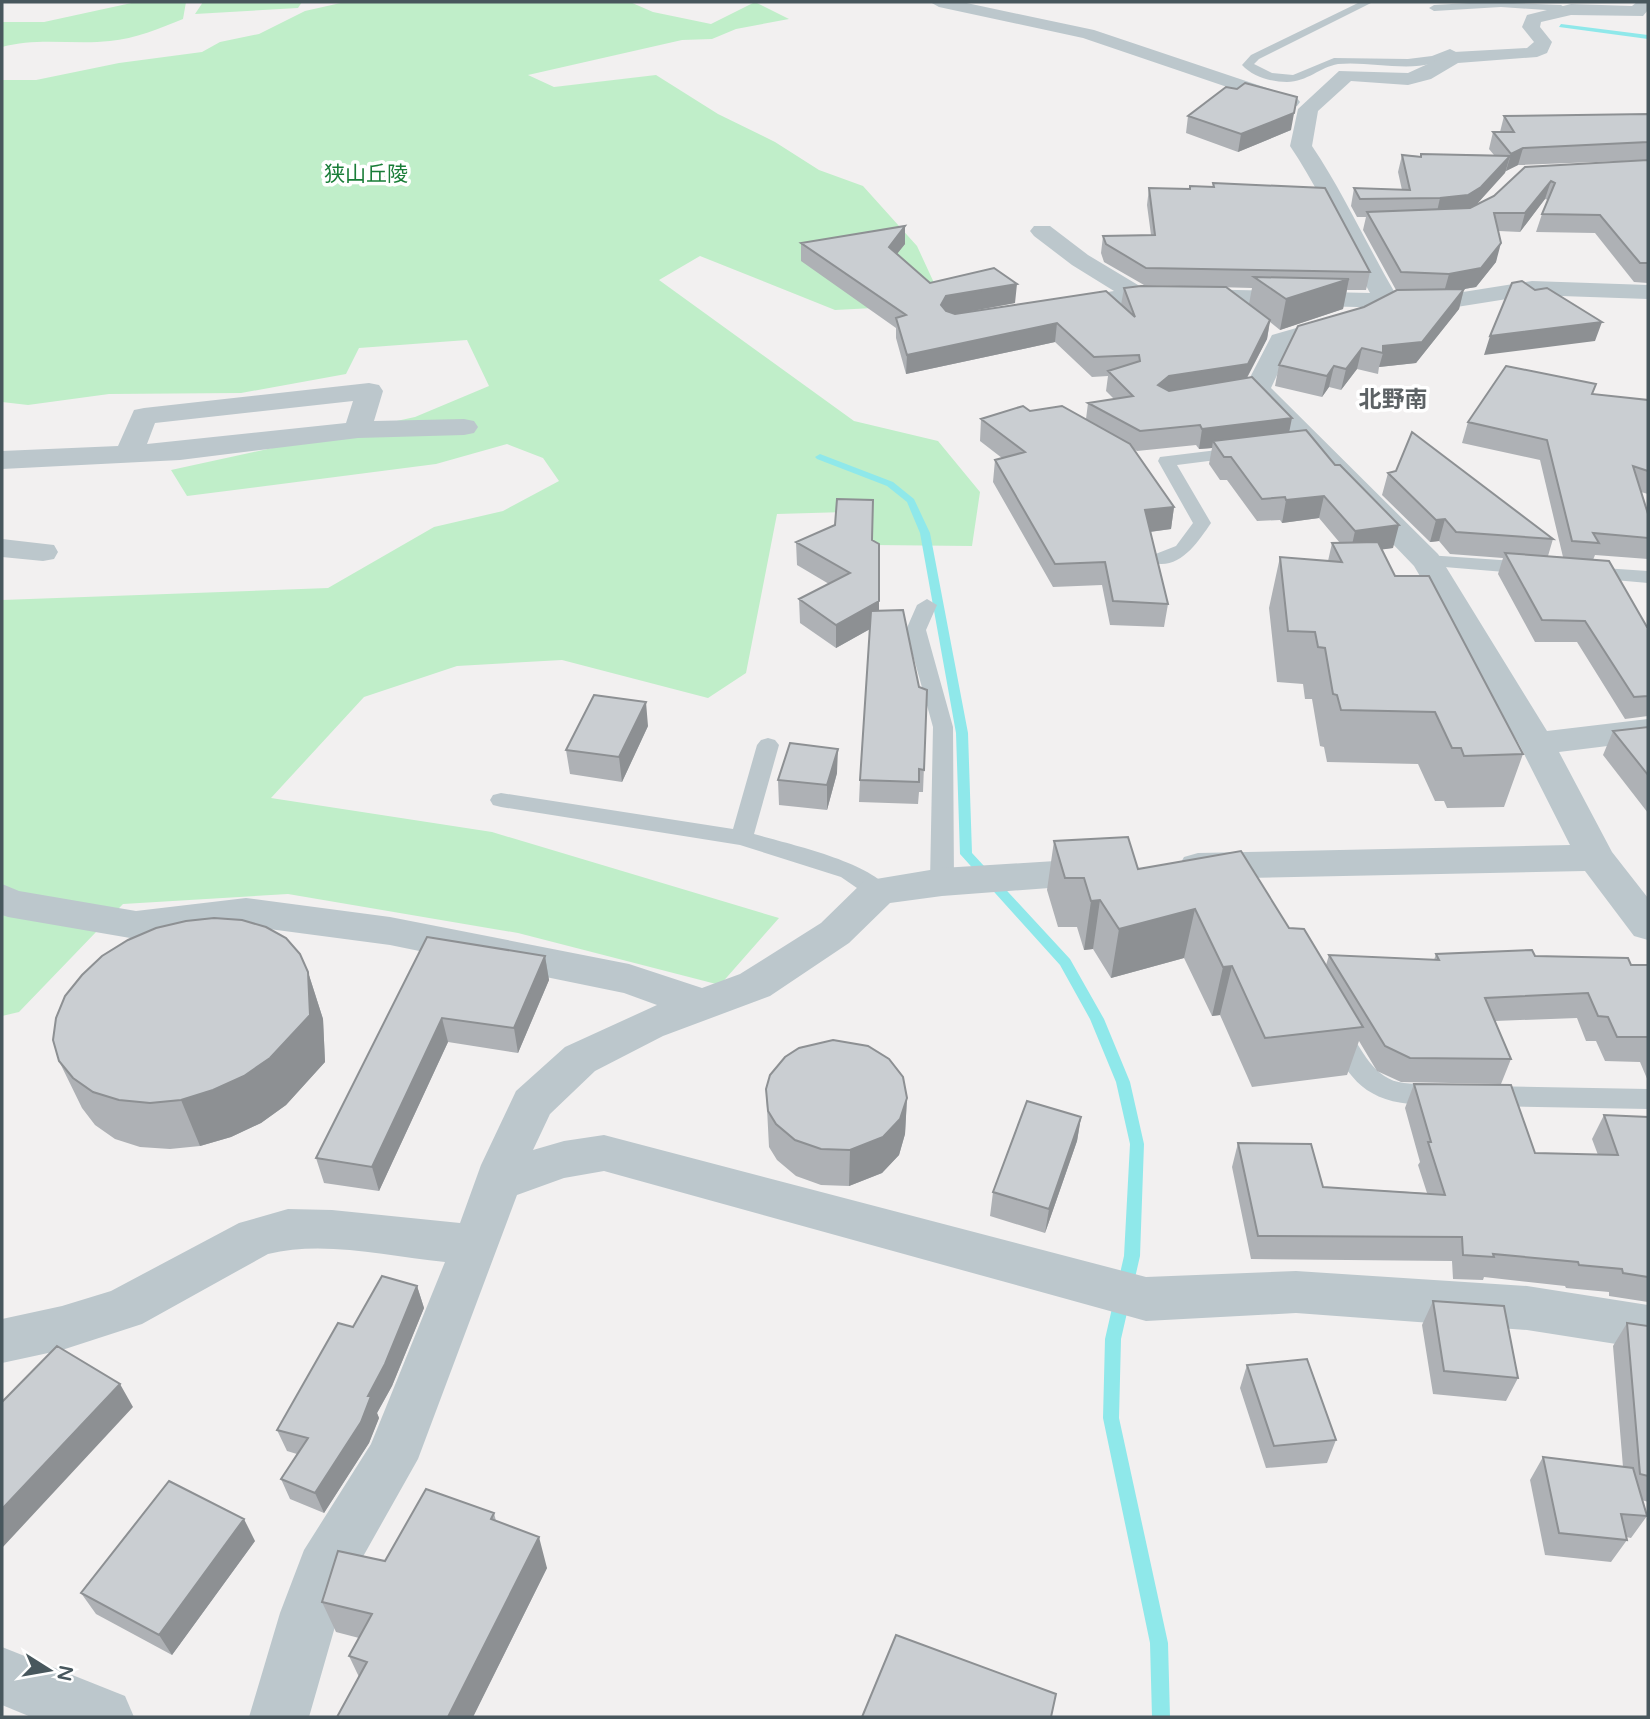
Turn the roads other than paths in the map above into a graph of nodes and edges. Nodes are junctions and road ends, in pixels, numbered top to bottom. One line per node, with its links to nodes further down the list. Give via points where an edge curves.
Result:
1 (939, 2): 7 (street, via 1088,34)
2 (1368, 2): 6 (lane, via 1255,57 1248,65 1257,73 1291,78 1307,76 1336,61 1393,65)
3 (1434, 8): 4 (lane, via 1501,4)
4 (1561, 8): 5 (street); 7 (street, via 1533,19 1531,27 1543,42 1530,53 1454,58 1408,79 1346,75)
5 (1644, 9)
6 (1450, 52)
7 (1308, 109): 8 (street, via 1301,146)
8 (1343, 223): 9 (lane); 14 (street)
9 (1366, 225)
10 (1042, 231): 12 (street)
11 (1648, 292): 14 (street, via 1532,288 1444,302)
12 (1138, 295): 13 (street); 15 (street)
13 (1225, 298): 14 (street); 16 (lane)
14 (1386, 300): 27 (street, via 1372,312 1348,321 1276,336 1251,390 1298,445)
15 (1042, 309)
16 (1248, 315)
17 (464, 427): 18 (street)
18 (358, 430): 20 (street); 20 (street, via 369,391 145,416)
19 (1258, 450): 23 (lane)
20 (129, 454): 21 (street)
21 (2, 460)
22 (1146, 461): 23 (lane)
23 (1166, 461): 26 (lane, via 1202,523 1182,550)
24 (2, 548): 25 (street)
25 (43, 552)
26 (1160, 559)
27 (1427, 561): 28 (lane); 31 (street)
28 (1648, 577)
29 (927, 605): 36 (lane, via 916,630 943,727)
30 (1648, 730): 31 (street)
31 (1537, 744): 35 (street)
32 (768, 746): 34 (lane)
33 (501, 800): 34 (lane)
34 (741, 838): 37 (lane, via 849,871)
35 (1596, 858): 36 (street, via 1394,864 1246,875 1151,869); 39 (street)
36 (972, 879): 37 (street)
37 (878, 891): 40 (street, via 835,933 755,985)
38 (2, 898): 40 (street, via 8,903 136,925 246,912 390,931 629,979)
39 (1648, 926)
40 (704, 1004): 43 (street, via 648,1025 580,1059 532,1103)
41 (1323, 1008): 42 (lane, via 1366,1080 1397,1095)
42 (1648, 1099)
43 (500, 1181): 44 (street); 45 (street, via 555,1161 604,1153 1129,1294 1296,1293 1527,1308)
44 (476, 1245): 46 (street, via 288,1229 256,1237 124,1309); 49 (street, via 391,1459 324,1570)
45 (1648, 1327)
46 (2, 1342)
47 (2, 1676): 48 (street)
48 (104, 1717)
49 (279, 1717)

